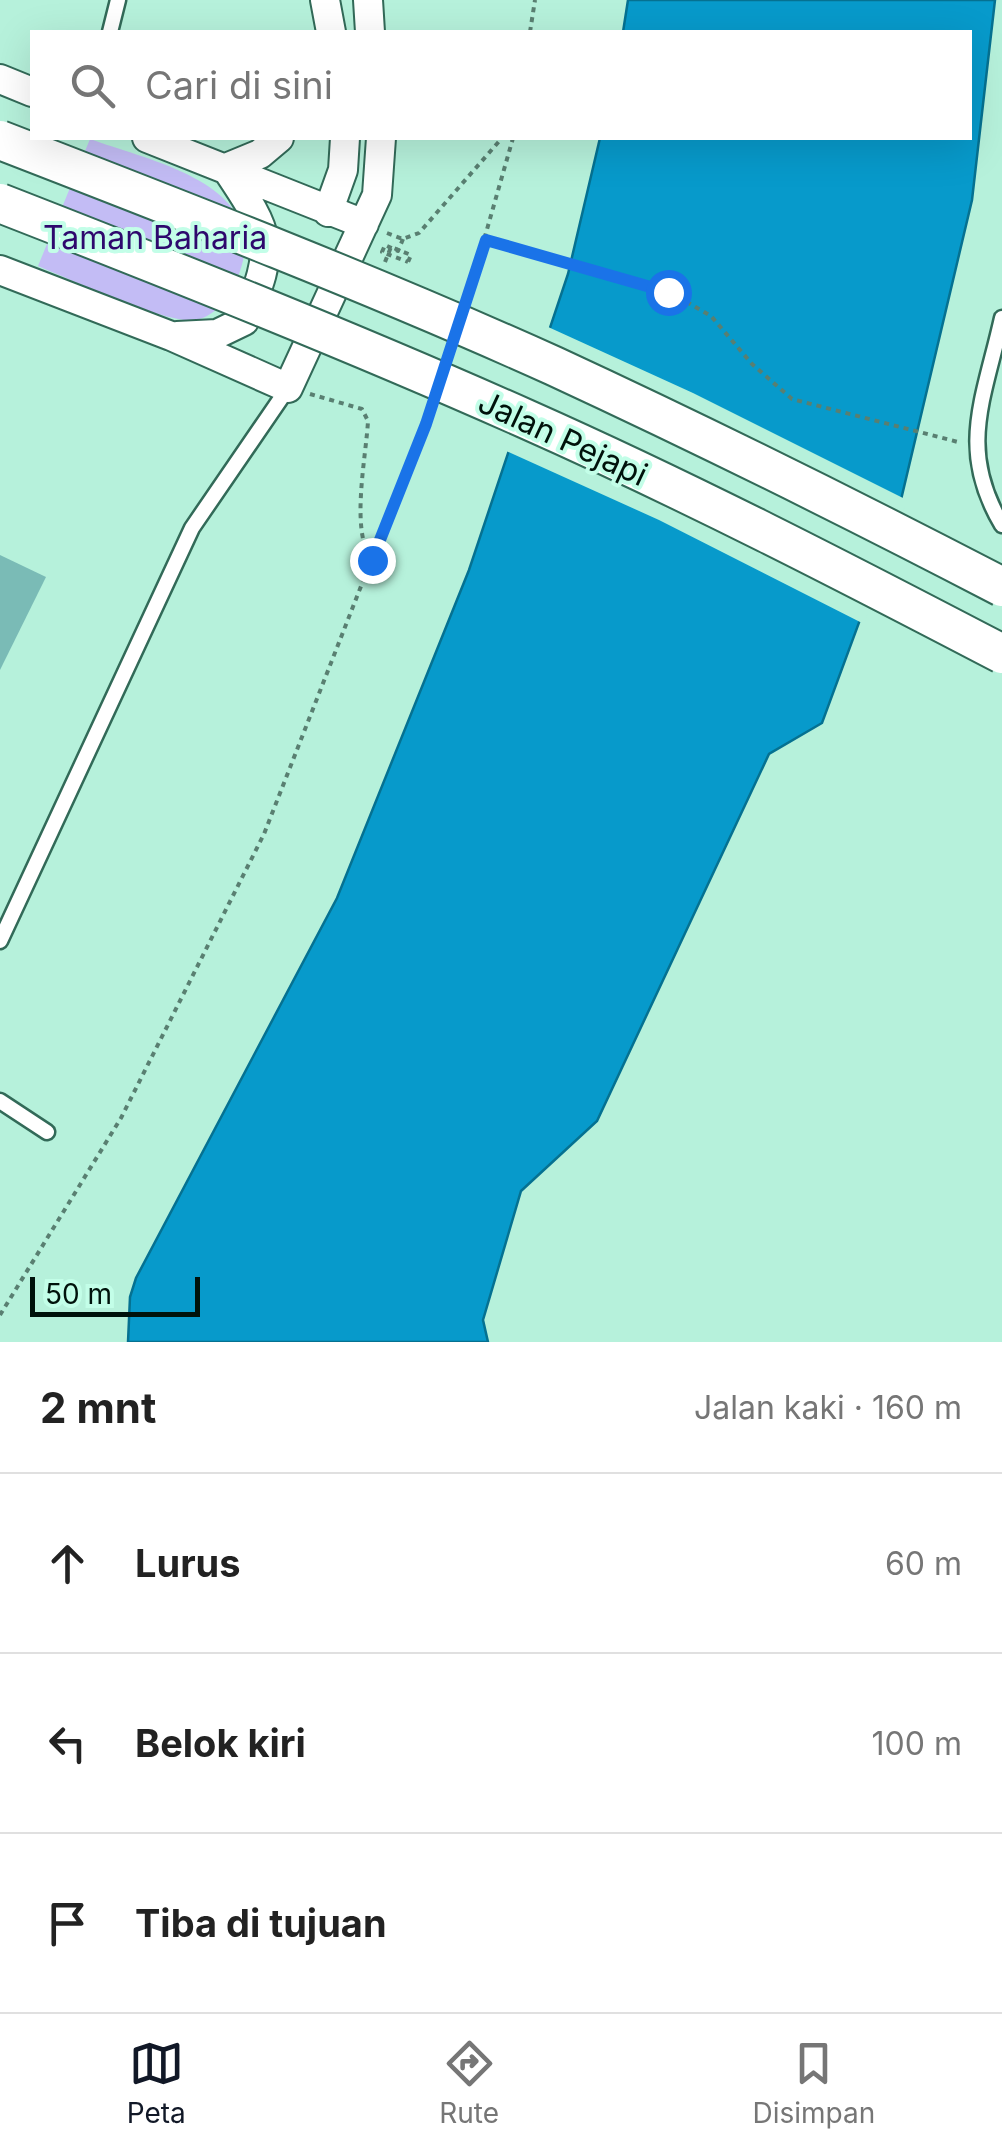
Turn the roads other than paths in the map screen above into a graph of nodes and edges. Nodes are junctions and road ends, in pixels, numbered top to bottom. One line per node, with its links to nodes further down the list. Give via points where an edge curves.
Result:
1 (118, 0): 4 (lane)
2 (326, 0): 5 (street)
3 (368, 0): 6 (street)
4 (110, 30)
5 (331, 30)
6 (370, 30)
7 (0, 80): 8 (street)
8 (30, 91)
9 (0, 140): 23 (main road, Jalan Pejapi, bridge, via 251,237 552,366)
10 (152, 140): 14 (street)
11 (277, 140): 14 (street)
12 (345, 140): 16 (street, via 343,170)
13 (381, 140): 17 (street, via 381,178)
14 (226, 168): 16 (street); 20 (street, via 256,212 266,241 266,272 244,321 218,334)
15 (0, 203): 24 (main road, Jalan Pejapi, bridge, via 527,419 776,536)
16 (328, 212): 17 (street)
17 (364, 224): 21 (street)
18 (0, 270): 20 (street)
19 (1002, 318): 22 (lane, via 974,446 982,492)
20 (172, 336): 21 (street)
21 (288, 388): 25 (lane, via 192,528)
22 (1002, 526)
23 (1002, 587)
24 (1002, 654)
25 (0, 940)
26 (0, 1101): 27 (lane)
27 (47, 1132)

